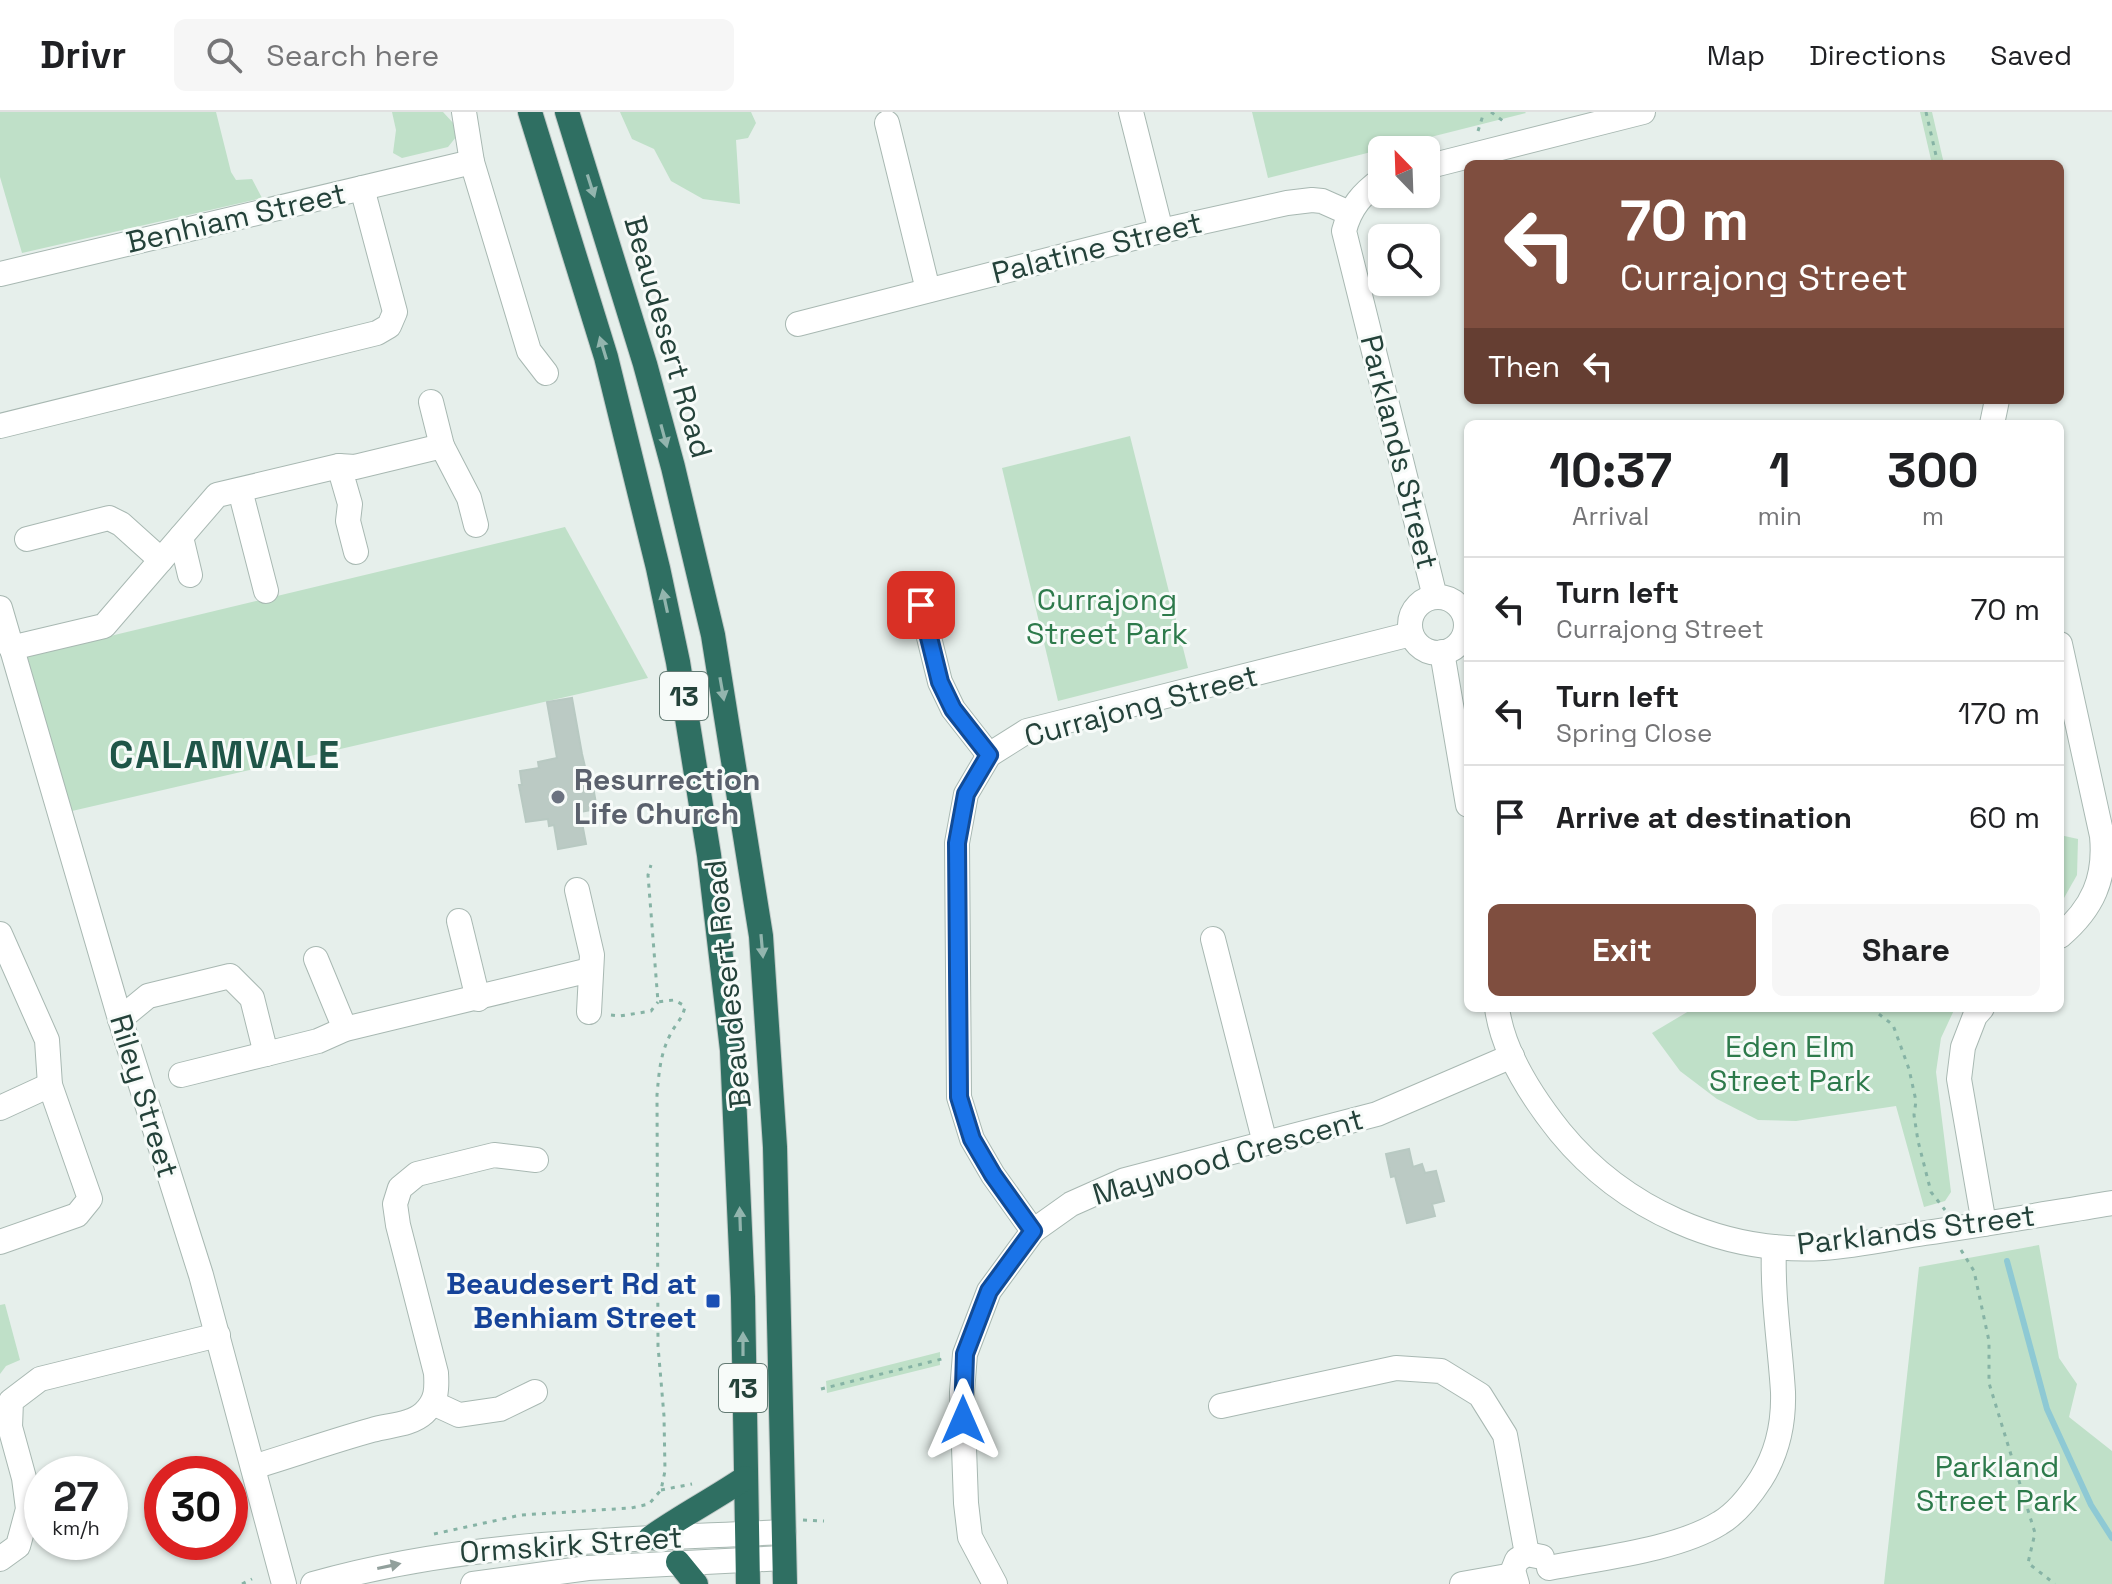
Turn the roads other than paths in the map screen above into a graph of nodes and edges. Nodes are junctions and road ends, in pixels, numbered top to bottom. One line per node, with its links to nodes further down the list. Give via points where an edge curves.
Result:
1 (464, 112): 7 (street)
2 (530, 112): 70 (highway, Beaudesert Road / 13, one-way to 2, via 732,1050 694,757 658,568 610,371)
3 (567, 112): 71 (highway, Beaudesert Road / 13, one-way to 71, via 645,364 713,635 761,936)
4 (1131, 112): 12 (street)
5 (1643, 112): 8 (street)
6 (887, 123): 14 (street)
7 (472, 162): 9 (street, Benhiam Street); 16 (street, via 529,351)
8 (1440, 163)
9 (362, 188): 13 (street, Benhiam Street); 18 (street, via 395,312 389,326)
10 (1368, 189): 11 (street)
11 (1349, 213): 12 (street, Palatine Street, via 1312,200); 29 (street, Parklands Street, via 1347,249)
12 (1161, 231): 14 (street, Palatine Street)
13 (0, 274)
14 (928, 290): 15 (street, Palatine Street)
15 (798, 324)
16 (546, 373)
17 (431, 402): 19 (street)
18 (0, 426)
19 (442, 446): 20 (street, via 355,467); 22 (street, via 469,498)
20 (339, 466): 21 (street); 25 (street)
21 (240, 490): 23 (street, via 217,495); 28 (street)
22 (476, 525)
23 (181, 537): 26 (street); 27 (street)
24 (27, 539): 26 (street, via 109,518)
25 (356, 552)
26 (161, 560): 35 (street, via 104,626)
27 (190, 575)
28 (266, 591)
29 (1435, 597): 32 (street, via 1457,604); 33 (street, via 1413,612)
30 (921, 605): 38 (street, via 940,682 953,709)
31 (0, 608): 35 (street, Riley Street)
32 (1464, 615)
33 (1411, 634): 36 (street, via 1419,646); 38 (street, Currajong Street, via 1027,731)
34 (1464, 635): 36 (street)
35 (11, 648): 51 (street, Riley Street)
36 (1442, 652): 39 (street)
37 (2064, 662): 42 (street, via 2104,859 2094,896)
38 (989, 755): 62 (street, Currajong Street, via 966,794 957,843 959,1097 972,1139)
39 (1464, 781)
40 (577, 890): 46 (street, via 592,955)
41 (459, 921): 47 (street)
42 (2064, 931)
43 (0, 934): 56 (street, via 47,1040)
44 (1213, 939): 58 (street)
45 (316, 959): 52 (street)
46 (590, 970): 47 (street); 48 (street)
47 (478, 999): 52 (street)
48 (589, 1012)
49 (1498, 1012): 54 (street, Parklands Street)
50 (1978, 1012): 61 (street, via 1963,1047 1959,1079)
51 (120, 1019): 53 (street, via 148,996 230,976 252,998); 65 (street, Riley Street)
52 (345, 1029): 53 (street)
53 (266, 1054): 55 (street)
54 (1512, 1056): 58 (street, Maywood Crescent, via 1377,1114); 64 (street, Parklands Street, via 1543,1111 1582,1159 1635,1200 1696,1231)
55 (181, 1075)
56 (50, 1085): 57 (street); 63 (street, via 90,1199 77,1215)
57 (0, 1108)
58 (1265, 1143): 62 (street, Maywood Crescent, via 1125,1180 1071,1204)
59 (536, 1160): 67 (street, via 494,1155 417,1174 400,1188 395,1204 398,1225 436,1373)
60 (2112, 1203): 61 (street, Parklands Street)
61 (1984, 1224): 64 (street, Parklands Street, via 1823,1248)
62 (1033, 1231): 87 (street, Maywood Crescent, via 989,1291 965,1354 962,1392 970,1537)
63 (0, 1242)
64 (1774, 1247): 79 (street, via 1782,1430 1771,1462 1749,1498 1719,1524 1676,1542)
65 (218, 1335): 69 (street, Riley Street); 76 (street, via 40,1379 11,1401 10,1427 28,1509 18,1546)
66 (535, 1392): 67 (street, via 500,1409 459,1415)
67 (433, 1403): 69 (street, via 407,1422)
68 (1221, 1406): 74 (street, via 1396,1368 1441,1371 1480,1395 1505,1435)
69 (253, 1467): 81 (street, Riley Street)
70 (745, 1478): 72 (highway, Beaudesert Road / 13); 73 (highway)
71 (792, 1526): 72 (street, Ormskirk Street); 75 (highway, Beaudesert Road / 13)
72 (747, 1534): 73 (street, Ormskirk Street); 77 (highway, Beaudesert Road / 13)
73 (650, 1538): 82 (street, Ormskirk Street, one-way to 73, via 450,1554)
74 (1527, 1554): 79 (street, via 1539,1555); 80 (street, via 1517,1560)
75 (784, 1558): 77 (street, Ormskirk Street); 86 (highway, Beaudesert Road / 13)
76 (0, 1559)
77 (748, 1559): 78 (street, Ormskirk Street); 85 (highway, Beaudesert Road / 13)
78 (678, 1562): 83 (street, Ormskirk Street); 84 (highway)
79 (1547, 1576)
80 (1515, 1580): 88 (street)
81 (284, 1584)
82 (313, 1584)
83 (473, 1584)
84 (696, 1584)
85 (748, 1584)
86 (785, 1584)
87 (995, 1584)
88 (1462, 1584)

